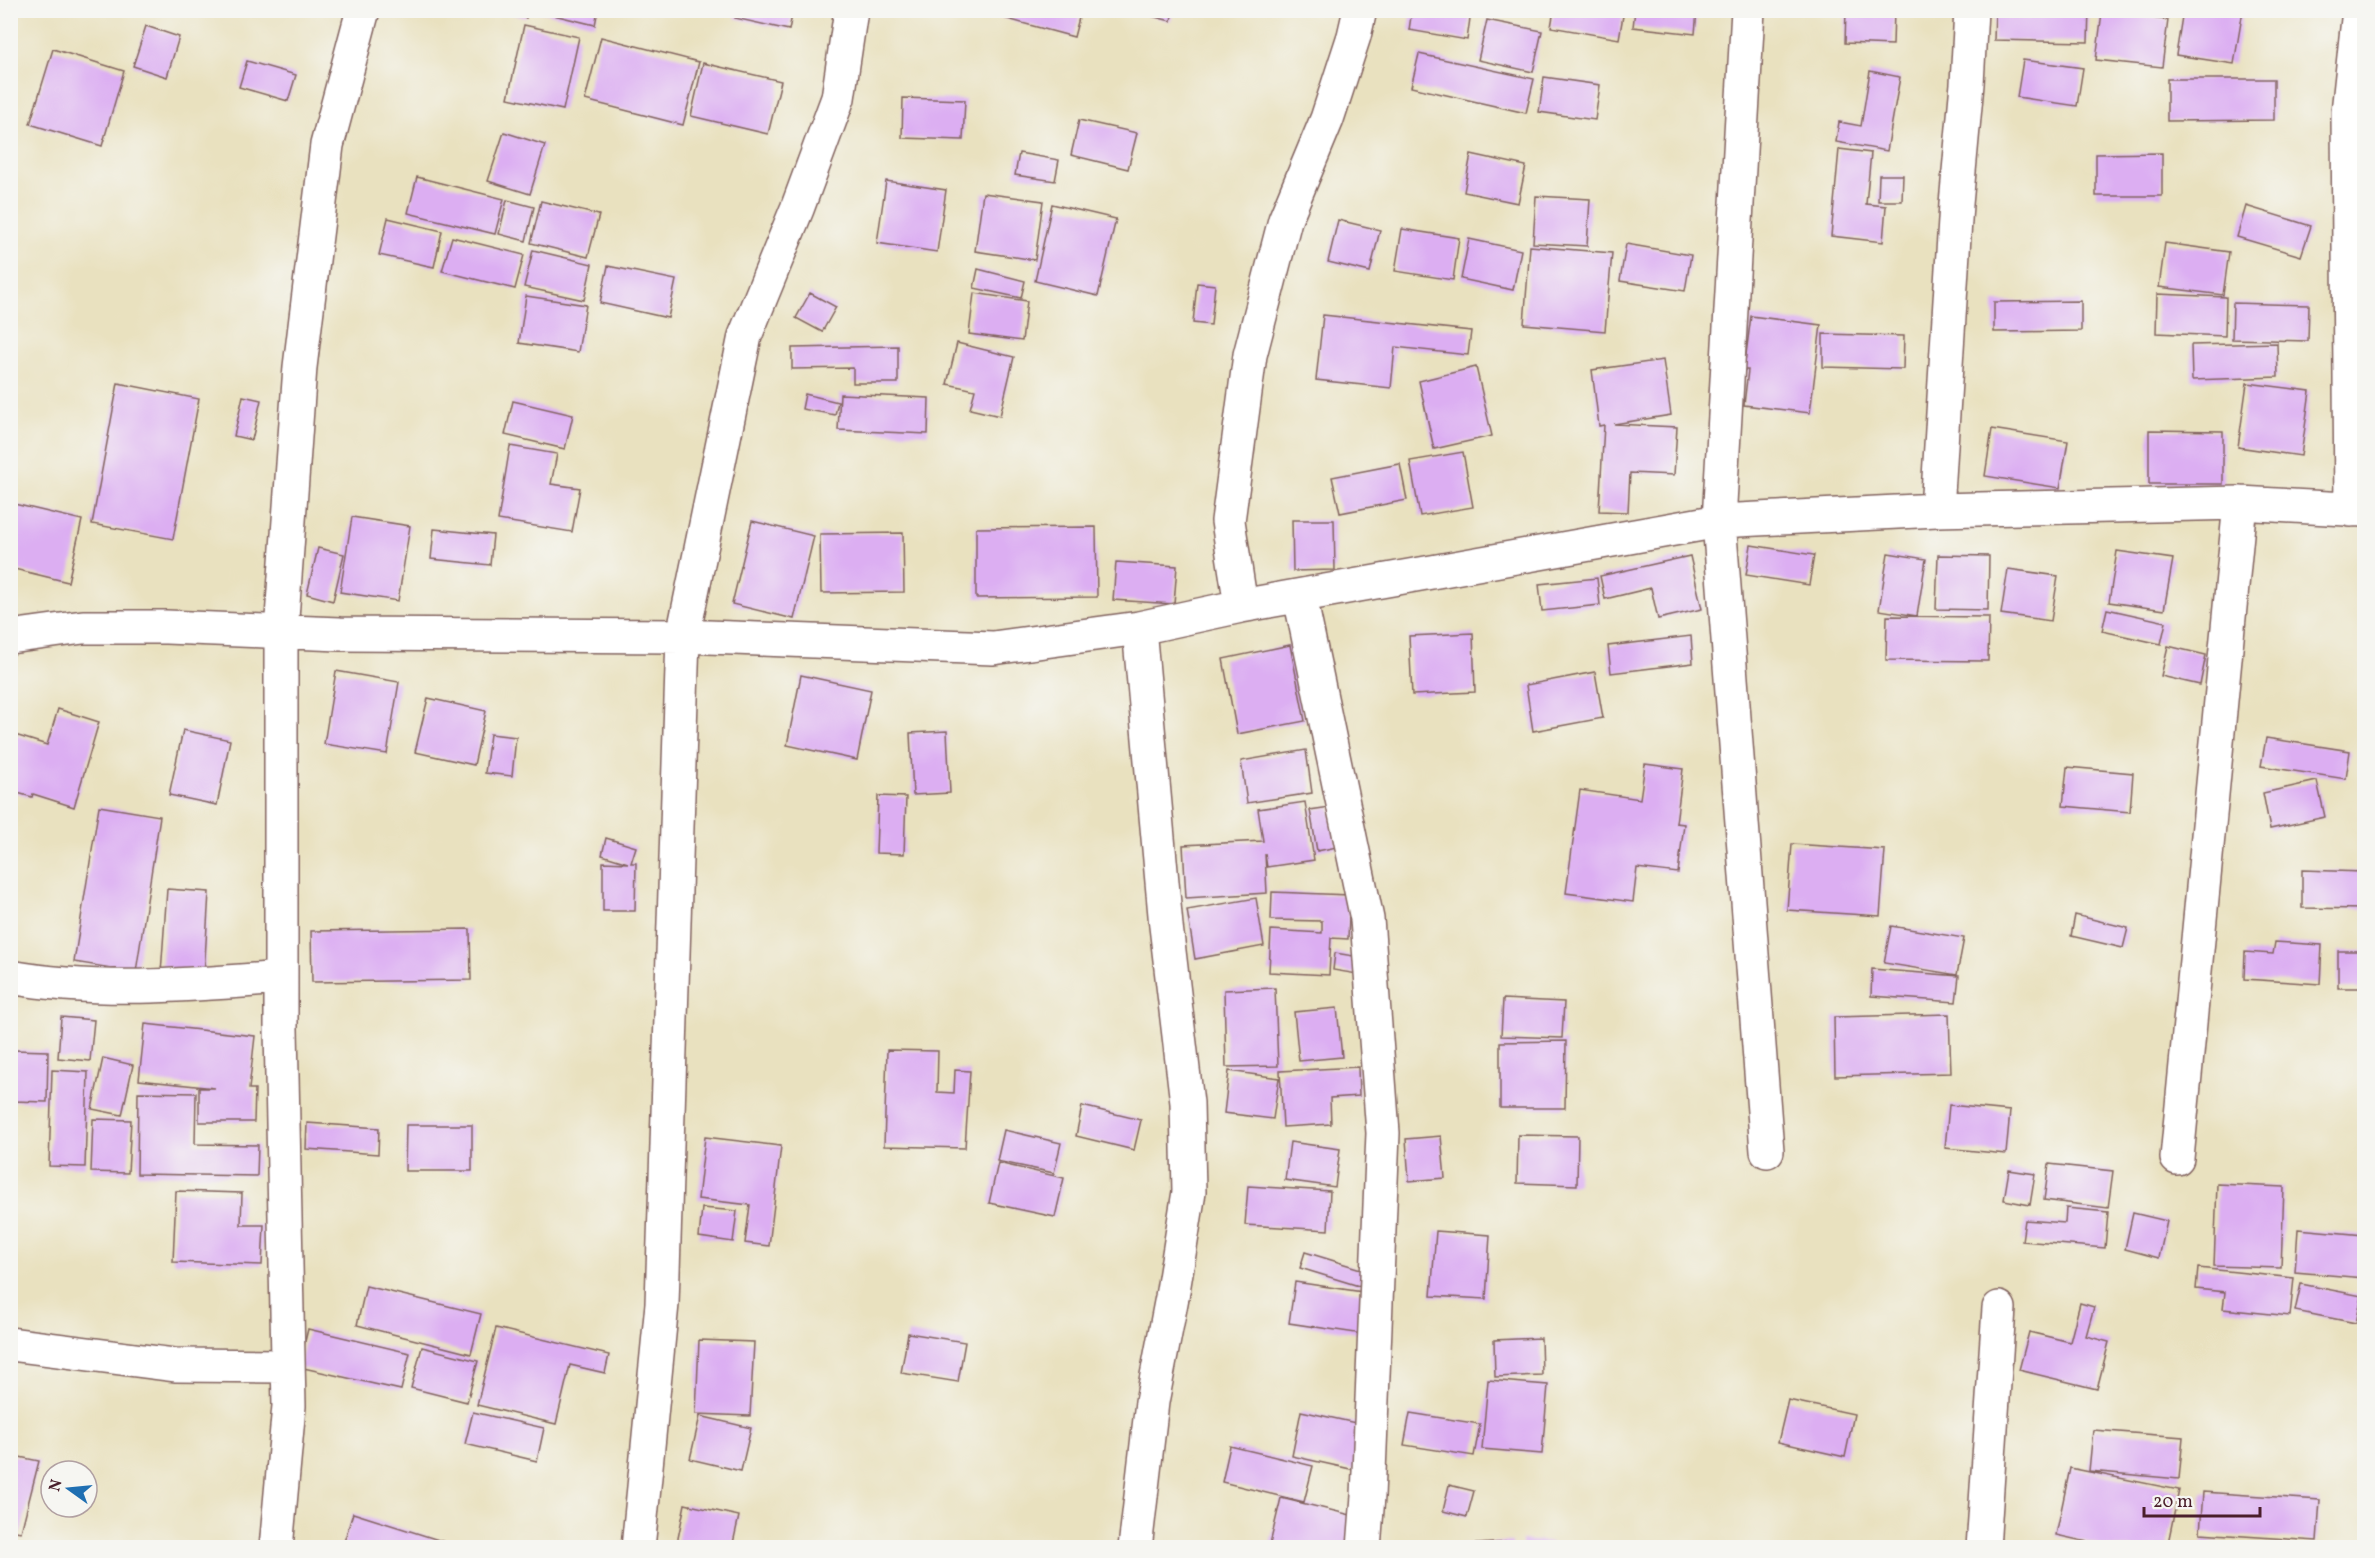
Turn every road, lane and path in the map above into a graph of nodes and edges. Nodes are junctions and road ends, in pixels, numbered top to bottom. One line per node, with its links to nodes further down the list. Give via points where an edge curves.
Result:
1 (363, 10): 14 (street, via 327,145 300,367)
2 (852, 10): 15 (street, via 838,98 745,336)
3 (1360, 10): 12 (street, via 1327,119 1285,220 1250,355 1228,522)
4 (1748, 10): 10 (street)
5 (1971, 10): 8 (street)
6 (2359, 10): 9 (street, via 2349,111)
7 (2240, 503): 8 (street); 9 (street); 20 (street)
8 (1937, 510): 10 (street)
9 (2358, 510)
10 (1719, 521): 11 (street); 19 (street)
11 (1300, 597): 12 (street); 27 (street, via 1367,919 1382,1121)
12 (1241, 606): 13 (street)
13 (1139, 628): 15 (street, via 993,648); 26 (street, via 1166,926 1187,1103 1189,1192 1152,1402)
14 (281, 632): 15 (street); 16 (street, via 83,627); 18 (street)
15 (683, 636): 25 (street, via 662,1304)
16 (10, 637)
17 (10, 977): 18 (street, via 43,983 157,987)
18 (281, 978): 23 (street)
19 (1767, 1151)
20 (2177, 1158)
21 (1999, 1308): 28 (street)
22 (10, 1344): 23 (street, via 174,1365)
23 (288, 1366): 24 (street, via 289,1406)
24 (276, 1548)
25 (638, 1548)
26 (1135, 1548)
27 (1364, 1548)
28 (1983, 1548)

